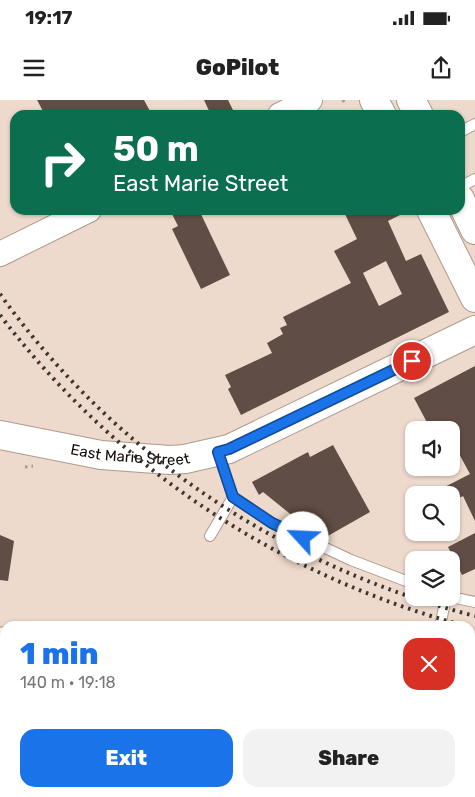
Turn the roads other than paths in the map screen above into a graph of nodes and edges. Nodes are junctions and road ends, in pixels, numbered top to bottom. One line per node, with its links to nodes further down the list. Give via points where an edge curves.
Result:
1 (310, 100): 2 (street)
2 (290, 110)
3 (465, 210): 6 (main road)
4 (79, 215): 7 (street)
5 (434, 215): 8 (main road)
6 (475, 230)
7 (0, 254)
8 (475, 298)
9 (475, 330): 11 (main road, East Marie Street, via 292,420)
10 (0, 435): 11 (main road, East Marie Street, via 101,455 185,460)
11 (218, 452): 12 (lane)
12 (233, 497): 13 (lane); 14 (lane, via 272,523 351,560)
13 (210, 536)
14 (405, 581)
15 (460, 600): 16 (lane)
16 (475, 602)
17 (444, 606): 18 (lane)
18 (441, 621)

